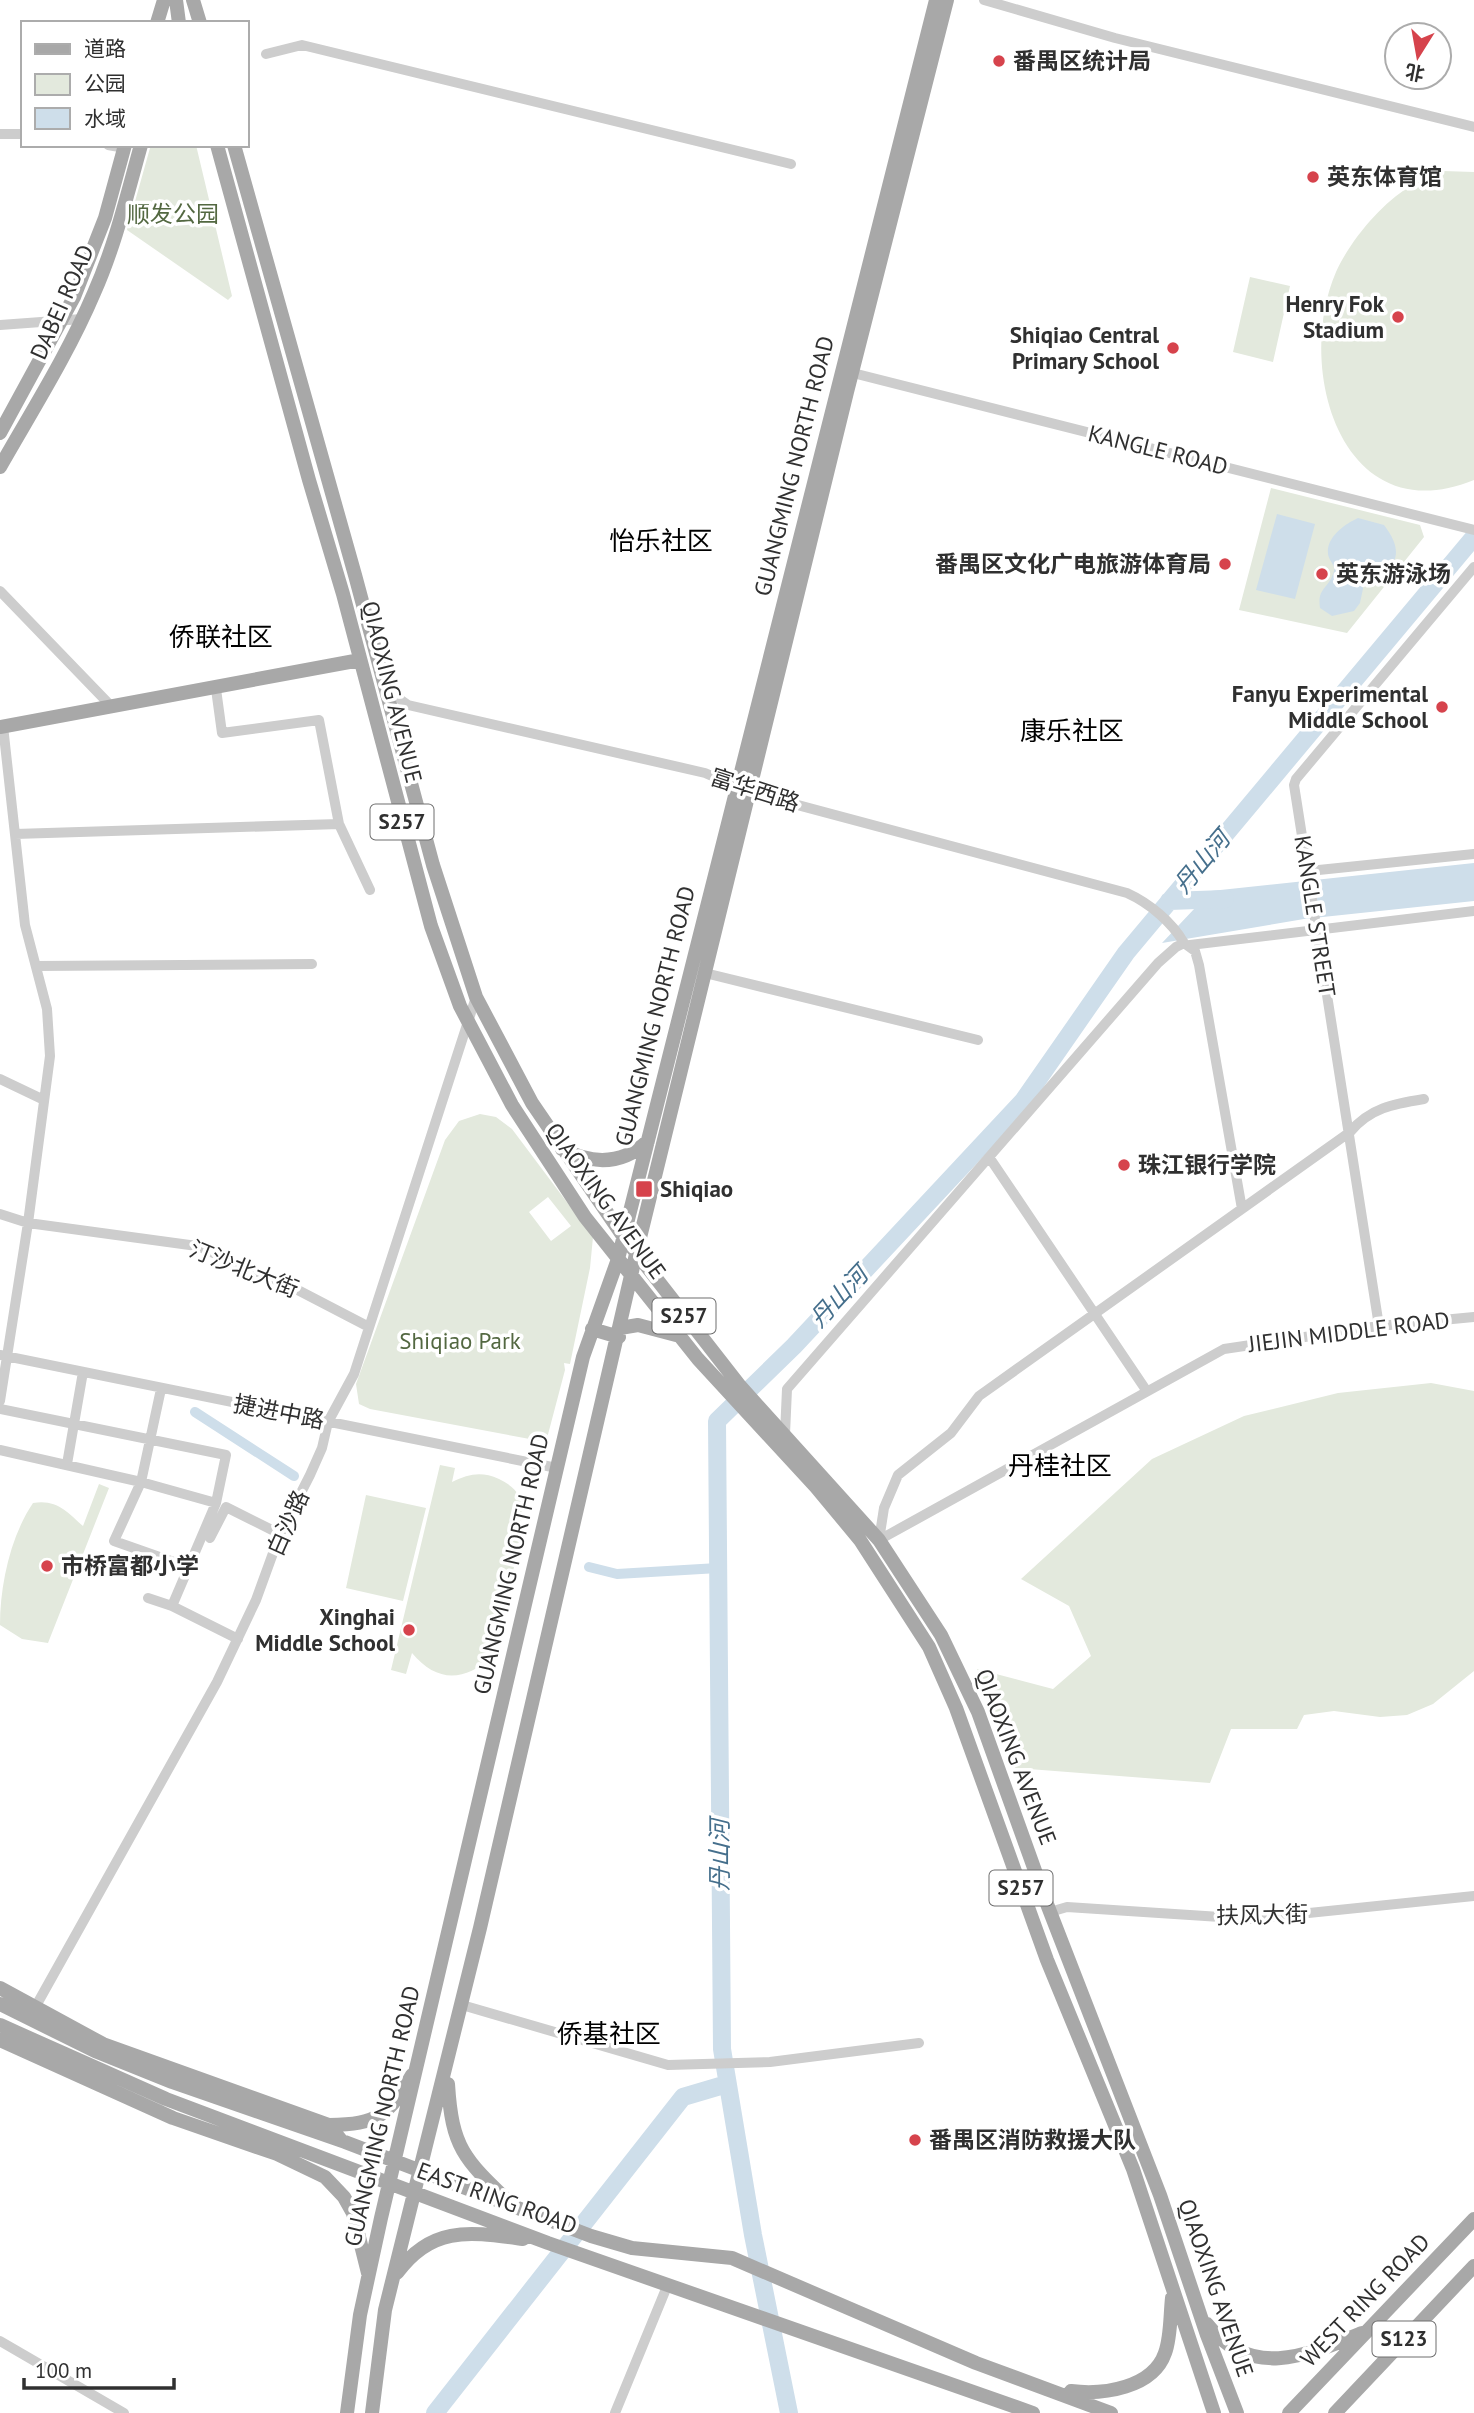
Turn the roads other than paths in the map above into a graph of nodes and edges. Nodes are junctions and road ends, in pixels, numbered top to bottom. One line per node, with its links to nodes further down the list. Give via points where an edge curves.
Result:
1 (164, 0): 7 (main road)
2 (176, 0): 8 (main road)
3 (192, 0): 9 (main road); 10 (main road)
4 (936, 0): 23 (main road, GUANGMING NORTH ROAD)
5 (947, 0): 23 (main road, GUANGMING NORTH ROAD)
6 (984, 0): 12 (street, via 1115,38)
7 (158, 21)
8 (179, 21)
9 (190, 21)
10 (199, 21)
11 (266, 54): 19 (street, via 302,45)
12 (1474, 127)
13 (0, 134): 14 (street)
14 (21, 134)
15 (125, 147): 21 (main road, DABEI ROAD, via 105,218)
16 (140, 147): 20 (main road, DABEI ROAD, via 111,248)
17 (218, 147): 29 (main road, QIAOXING AVENUE / S257)
18 (235, 147): 30 (main road, QIAOXING AVENUE / S257)
19 (791, 164)
20 (82, 319): 21 (street); 25 (main road, DABEI ROAD)
21 (64, 320): 22 (street); 24 (main road, DABEI ROAD)
22 (0, 325)
23 (847, 372): 26 (street, KANGLE ROAD); 34 (main road, GUANGMING NORTH ROAD)
24 (0, 433)
25 (0, 467)
26 (1474, 530)
27 (1474, 567): 38 (street, KANGLE STREET, via 1296,779)
28 (0, 591): 32 (street)
29 (360, 660): 30 (main road); 31 (main road); 47 (main road, QIAOXING AVENUE / S257, via 431,926)
30 (384, 688): 34 (street, 富华西路, via 408,705 705,773); 46 (main road, QIAOXING AVENUE / S257, via 433,865)
31 (216, 689): 32 (main road); 35 (street, via 222,733 319,720)
32 (111, 706): 33 (main road)
33 (1, 727): 36 (street)
34 (742, 789): 42 (street, 富华西路, via 1127,893 1143,900); 45 (main road, GUANGMING NORTH ROAD); 53 (main road, GUANGMING NORTH ROAD)
35 (340, 824): 36 (street); 39 (street)
36 (15, 834): 44 (street, via 25,925)
37 (1474, 854): 38 (street)
38 (1309, 871): 41 (street, KANGLE STREET)
39 (370, 890)
40 (1474, 911): 41 (street)
41 (1317, 926): 42 (street); 52 (street, KANGLE STREET)
42 (1187, 944): 55 (street, via 1176,947 1158,963); 56 (street, via 1195,951 1203,987)
43 (312, 964): 44 (street)
44 (36, 966): 50 (street, via 47,1009 50,1056)
45 (705, 972): 48 (street); 60 (main road, GUANGMING NORTH ROAD)
46 (476, 997): 47 (street, 白沙路); 54 (main road, QIAOXING AVENUE / S257, via 520,1083)
47 (467, 1021): 61 (main road, QIAOXING AVENUE / S257, via 523,1123); 66 (street, 白沙路)
48 (978, 1040)
49 (0, 1079): 50 (street)
50 (44, 1100): 58 (street)
51 (1423, 1100): 52 (street, via 1388,1105 1363,1117)
52 (1350, 1132): 56 (street); 65 (street, KANGLE STREET)
53 (648, 1141): 54 (main road, via 627,1156 609,1160 583,1158); 59 (main road, GUANGMING NORTH ROAD)
54 (561, 1148): 59 (main road, QIAOXING AVENUE / S257)
55 (989, 1157): 63 (street); 80 (street, via 787,1389)
56 (1242, 1209): 63 (street)
57 (0, 1213): 58 (street, 汀沙北大街)
58 (28, 1223): 66 (street, 汀沙北大街, via 197,1246); 70 (street)
59 (623, 1236): 60 (main road, QIAOXING AVENUE / S257); 61 (main road, GUANGMING NORTH ROAD)
60 (636, 1255): 62 (main road, GUANGMING NORTH ROAD); 72 (main road, QIAOXING AVENUE / S257)
61 (618, 1259): 62 (main road, QIAOXING AVENUE / S257); 67 (main road, GUANGMING NORTH ROAD)
62 (632, 1275): 68 (main road, GUANGMING NORTH ROAD); 69 (main road, QIAOXING AVENUE / S257)
63 (1095, 1314): 74 (street); 89 (street, via 979,1396 951,1433 898,1475 884,1508)
64 (1474, 1317): 65 (street, JIEJIN MIDDLE ROAD)
65 (1379, 1326): 74 (street, JIEJIN MIDDLE ROAD, via 1224,1349)
66 (369, 1327): 78 (street, 白沙路, via 354,1374)
67 (593, 1329): 68 (main road); 84 (main road, GUANGMING NORTH ROAD)
68 (619, 1333): 69 (main road, via 638,1325); 98 (main road, GUANGMING NORTH ROAD)
69 (678, 1336): 72 (main road, QIAOXING AVENUE / S257)
70 (4, 1356): 71 (street, 捷进中路); 75 (street)
71 (83, 1372): 73 (street, 捷进中路); 79 (street)
72 (727, 1381): 76 (main road, S257)
73 (161, 1388): 78 (street, 捷进中路); 81 (street)
74 (1146, 1390): 89 (street, JIEJIN MIDDLE ROAD)
75 (0, 1401)
76 (749, 1406): 80 (main road, QIAOXING AVENUE / S257); 120 (main road, QIAOXING AVENUE / S257, via 860,1540 929,1647 956,1708 1047,1960 1133,2169)
77 (0, 1409): 79 (street)
78 (328, 1422): 84 (street, 捷进中路); 87 (street, 白沙路, via 310,1475)
79 (75, 1424): 81 (street); 83 (street)
80 (785, 1434): 89 (main road, QIAOXING AVENUE / S257)
81 (150, 1440): 85 (street); 86 (street, via 226,1455)
82 (0, 1450): 83 (street)
83 (66, 1464): 85 (street)
84 (557, 1468): 103 (main road, GUANGMING NORTH ROAD)
85 (141, 1482): 86 (street); 90 (street, via 114,1541)
86 (216, 1503): 90 (street)
87 (280, 1534): 88 (street, via 226,1507); 93 (street, 白沙路)
88 (210, 1538)
89 (879, 1539): 95 (main road, QIAOXING AVENUE / S257, via 927,1610 962,1676)
90 (188, 1567): 92 (street)
91 (148, 1598): 92 (street)
92 (172, 1606): 93 (street)
93 (238, 1639): 99 (street, 白沙路)
94 (1474, 1896): 95 (street, 扶风大街, via 1251,1919 1067,1907)
95 (1050, 1912): 121 (main road, QIAOXING AVENUE / S257, via 1160,2195)
96 (0, 1988): 99 (main road)
97 (0, 2004): 99 (main road, EAST RING ROAD)
98 (462, 2005): 102 (street, via 668,2065 770,2062); 104 (main road, GUANGMING NORTH ROAD)
99 (32, 2012): 106 (main road, via 103,2044); 107 (main road, EAST RING ROAD, via 172,2082)
100 (0, 2025): 105 (main road, EAST RING ROAD)
101 (0, 2040): 108 (main road, via 173,2118)
102 (919, 2043)
103 (420, 2062): 106 (main road, via 386,2113 365,2122); 109 (main road, GUANGMING NORTH ROAD)
104 (447, 2068): 110 (main road, GUANGMING NORTH ROAD); 113 (main road, via 449,2114 456,2140 488,2182)
105 (229, 2122): 108 (main road); 111 (main road, EAST RING ROAD)
106 (329, 2124): 107 (main road)
107 (342, 2141): 109 (main road, EAST RING ROAD)
108 (281, 2157): 117 (main road, via 325,2177 344,2197 353,2213)
109 (395, 2162): 110 (main road, EAST RING ROAD); 111 (main road, GUANGMING NORTH ROAD)
110 (421, 2172): 112 (main road, GUANGMING NORTH ROAD); 113 (main road, EAST RING ROAD)
111 (390, 2183): 112 (main road, EAST RING ROAD); 117 (main road, GUANGMING NORTH ROAD)
112 (416, 2192): 115 (main road, EAST RING ROAD); 118 (main road, GUANGMING NORTH ROAD)
113 (515, 2207): 124 (main road, EAST RING ROAD, via 632,2248 732,2258 975,2363)
114 (1474, 2219): 122 (main road, WEST RING ROAD / S123)
115 (548, 2243): 118 (main road, via 488,2233 437,2239 416,2250); 119 (main road, EAST RING ROAD)
116 (1474, 2266): 134 (main road, S123)
117 (369, 2277): 126 (main road, GUANGMING NORTH ROAD)
118 (392, 2280): 127 (main road, GUANGMING NORTH ROAD, via 376,2360)
119 (668, 2284): 128 (street); 129 (main road, EAST RING ROAD)
120 (1172, 2293): 124 (main road, via 1166,2353 1155,2372 1115,2390 1093,2394); 131 (main road, QIAOXING AVENUE / S257)
121 (1202, 2317): 122 (main road, via 1220,2340 1256,2359 1297,2356); 132 (main road, QIAOXING AVENUE / S257)
122 (1367, 2331): 133 (main road, WEST RING ROAD / S123)
123 (0, 2341): 125 (street)
124 (1042, 2387): 130 (main road)
125 (124, 2413)
126 (347, 2413)
127 (372, 2413)
128 (615, 2413)
129 (1033, 2413)
130 (1111, 2413)
131 (1214, 2413)
132 (1237, 2413)
133 (1289, 2413)
134 (1335, 2413)

